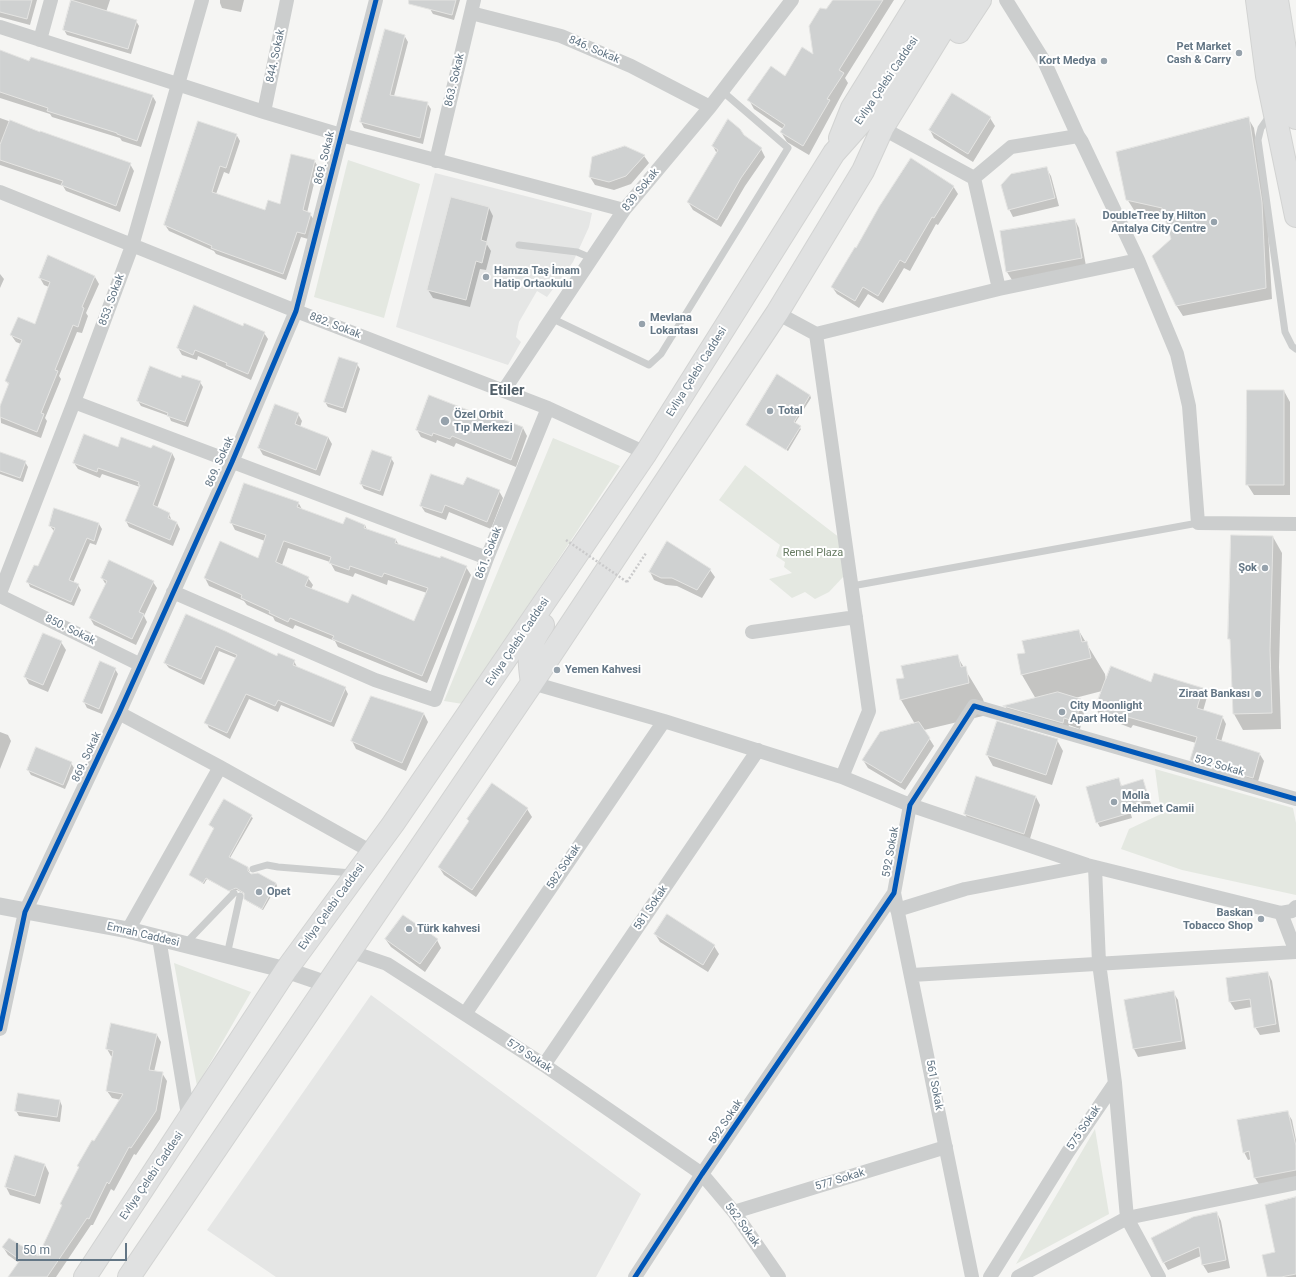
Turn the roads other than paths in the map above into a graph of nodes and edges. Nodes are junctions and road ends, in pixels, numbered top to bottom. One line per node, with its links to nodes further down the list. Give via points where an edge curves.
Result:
1 (51, 0): 15 (street)
2 (202, 0): 16 (street, 853. Sokak)
3 (288, 0): 20 (street, 844. Sokak)
4 (376, 0): 23 (street, 869. Sokak)
5 (792, 0): 17 (street, 839 Sokak)
6 (919, 0): 25 (main road, via 852,108)
7 (940, 0): 25 (main road, Evliya Çelebi Caddesi, via 866,117)
8 (961, 0): 27 (main road, Evliya Çelebi Caddesi, via 883,127)
9 (980, 0): 22 (main road)
10 (1006, 0): 24 (street, via 1044,61)
11 (1257, 0): 19 (main road)
12 (1277, 0): 21 (main road)
13 (472, 6): 18 (street, 846. Sokak, via 561,36 631,66); 26 (street, 863. Sokak)
14 (0, 27): 15 (street)
15 (40, 40): 16 (street)
16 (178, 85): 20 (street); 33 (street, 853. Sokak)
17 (722, 91): 18 (street, 839 Sokak); 39 (lane, via 788,148 661,354 649,365)
18 (710, 107): 30 (street, 839 Sokak)
19 (1274, 108): 31 (main road); 41 (lane, via 1260,128 1258,140 1285,332)
20 (264, 112): 23 (street)
21 (1296, 118)
22 (893, 134): 27 (main road); 28 (street)
23 (341, 135): 26 (street); 37 (street, 869. Sokak)
24 (1078, 136): 28 (street, via 1011,147); 35 (street)
25 (834, 153): 45 (main road, Evliya Çelebi Caddesi)
26 (436, 161): 30 (street)
27 (863, 171): 38 (main road, Evliya Çelebi Caddesi)
28 (974, 178): 36 (street)
29 (0, 192): 33 (street, 882. Sokak)
30 (624, 210): 34 (street, 839 Sokak)
31 (1296, 216)
32 (519, 245): 34 (lane, via 577,252)
33 (132, 246): 37 (street, 882. Sokak); 43 (street, 853. Sokak)
34 (591, 258): 39 (street, 839 Sokak)
35 (1138, 260): 36 (street); 47 (street, via 1177,354 1187,399)
36 (999, 289): 40 (street)
37 (296, 312): 42 (street, 882. Sokak); 46 (street, 869. Sokak)
38 (777, 313): 40 (street); 57 (main road, Evliya Çelebi Caddesi)
39 (551, 318): 42 (street, 839 Sokak)
40 (816, 334): 50 (street)
41 (1296, 349)
42 (504, 390): 44 (street, 882. Sokak)
43 (74, 402): 46 (street); 52 (street, 853. Sokak)
44 (548, 408): 45 (street, 882. Sokak); 49 (street, 861. Sokak)
45 (646, 453): 57 (main road, via 597,550 530,648 528,657); 65 (main road, Evliya Çelebi Caddesi)
46 (232, 462): 49 (street); 51 (street, 869. Sokak)
47 (1198, 523): 48 (street); 50 (lane)
48 (1296, 524)
49 (487, 558): 51 (street, 861. Sokak, via 435,700 375,680)
50 (852, 586): 54 (street)
51 (173, 592): 56 (street, 869. Sokak)
52 (0, 593)
53 (0, 596): 56 (street, 850. Sokak)
54 (856, 617): 55 (street); 62 (street, via 869,712)
55 (752, 632)
56 (139, 664): 58 (street, 869. Sokak)
57 (532, 683): 59 (street); 78 (main road, Evliya Çelebi Caddesi)
58 (119, 713): 61 (street); 73 (street, 869. Sokak)
59 (664, 721): 60 (street); 85 (street, 582 Sokak)
60 (758, 750): 62 (street); 87 (street, 581 Sokak)
61 (220, 767): 65 (street); 75 (street)
62 (842, 777): 64 (street)
63 (1296, 799): 64 (street, 592 Sokak, via 974,706)
64 (910, 805): 66 (street); 69 (street, 592 Sokak)
65 (372, 852): 68 (main road, Evliya Çelebi Caddesi)
66 (1091, 866): 72 (street, via 965,889); 74 (street); 81 (street)
67 (252, 869): 68 (lane, via 267,865)
68 (356, 874): 82 (main road, Evliya Çelebi Caddesi)
69 (894, 893): 72 (street, 561 Sokak); 91 (street, 592 Sokak)
70 (0, 906): 73 (street, Emrah Caddesi)
71 (1296, 907): 74 (street, via 1292,911)
72 (897, 910): 83 (street, 561 Sokak)
73 (25, 912): 75 (street, Emrah Caddesi); 86 (street, 869. Sokak)
74 (1281, 912): 79 (street)
75 (128, 930): 76 (street, Emrah Caddesi)
76 (158, 938): 77 (street, Emrah Caddesi); 89 (street)
77 (184, 945): 80 (street, Emrah Caddesi); 80 (lane, via 237,895)
78 (349, 951): 84 (main road, Evliya Çelebi Caddesi); 85 (street, 579 Sokak, via 387,964)
79 (1296, 952): 81 (street)
80 (227, 955): 82 (street, Emrah Caddesi)
81 (1099, 963): 83 (street); 88 (street)
82 (286, 970): 84 (street, Emrah Caddesi); 89 (main road, Evliya Çelebi Caddesi)
83 (912, 975): 90 (street, 561 Sokak)
84 (327, 984): 96 (main road)
85 (465, 1014): 87 (street, 579 Sokak)
86 (0, 1029)
87 (544, 1065): 91 (street, 579 Sokak)
88 (1115, 1083): 94 (street); 100 (street, 575 Sokak, via 1068,1152)
89 (189, 1121): 95 (main road, Evliya Çelebi Caddesi)
90 (946, 1147): 93 (street, 577 Sokak); 99 (street, 561 Sokak)
91 (702, 1174): 93 (street, 562 Sokak); 97 (street, 592 Sokak)
92 (1296, 1183): 94 (street)
93 (734, 1212): 98 (street, 562 Sokak)
94 (1127, 1218): 101 (street); 102 (street)
95 (85, 1277)
96 (129, 1277)
97 (635, 1277)
98 (778, 1277)
99 (972, 1277)
100 (990, 1277)
101 (1018, 1277)
102 (1159, 1277)

